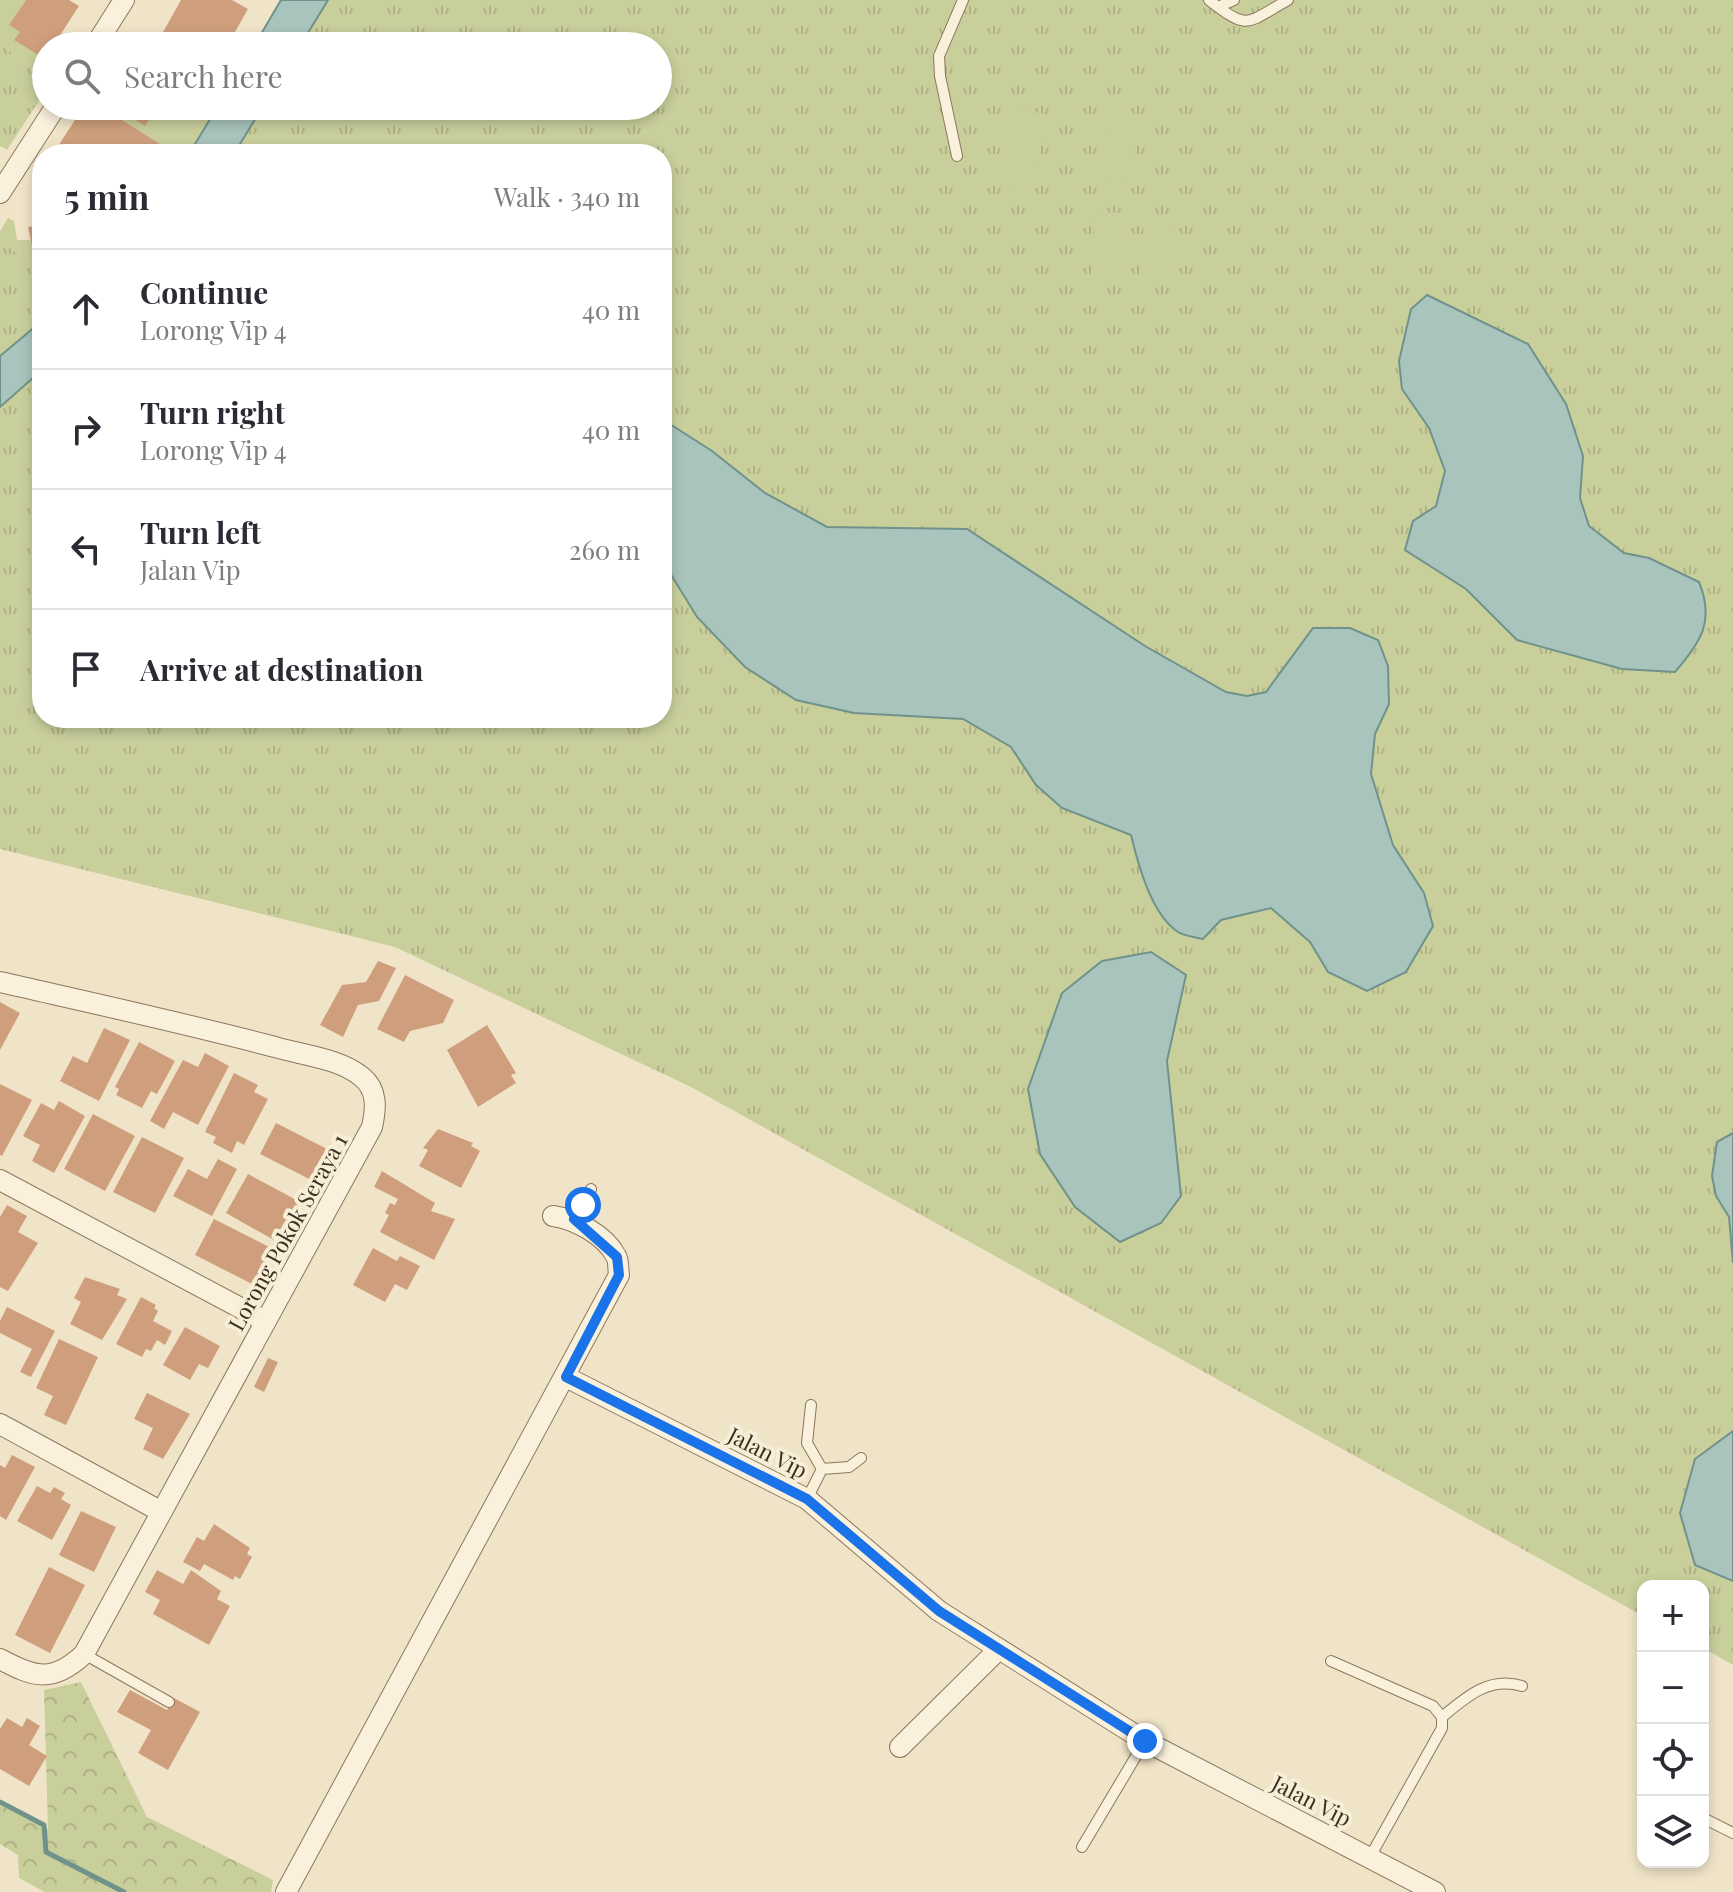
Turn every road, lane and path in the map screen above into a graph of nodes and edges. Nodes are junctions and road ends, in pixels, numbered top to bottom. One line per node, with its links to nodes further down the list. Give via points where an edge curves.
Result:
1 (124, 0): 6 (street)
2 (963, 0): 8 (lane, via 939,56)
3 (1234, 0): 5 (lane)
4 (1288, 0): 5 (lane, via 1249,22 1232,20)
5 (1214, 3)
6 (104, 32)
7 (47, 120): 9 (street)
8 (957, 156)
9 (0, 193)
10 (0, 982): 15 (street, Lorong Pokok Seraya 1, via 227,1034 342,1065 363,1077 376,1106 372,1127)
11 (0, 1180): 15 (street)
12 (591, 1189): 14 (lane)
13 (553, 1216): 14 (street)
14 (574, 1219): 16 (street, via 617,1257 619,1275)
15 (265, 1321): 22 (street, Lorong Pokok Seraya 1)
16 (566, 1377): 21 (street, Jalan Vip); 36 (street)
17 (811, 1405): 20 (lane, via 807,1443)
18 (0, 1424): 22 (street)
19 (861, 1458): 20 (lane, via 849,1467)
20 (822, 1469): 21 (lane)
21 (807, 1499): 23 (street, Jalan Vip, via 939,1611)
22 (160, 1511): 24 (street, Lorong Pokok Seraya 1)
23 (999, 1649): 30 (street, Jalan Vip); 31 (street)
24 (84, 1654): 25 (street, via 66,1671 42,1676); 28 (lane)
25 (0, 1659)
26 (1331, 1661): 29 (lane, via 1433,1706)
27 (1522, 1686): 29 (lane, via 1506,1681 1472,1691)
28 (169, 1702)
29 (1442, 1717): 35 (lane, via 1442,1728)
30 (1145, 1741): 34 (lane); 35 (street, Jalan Vip)
31 (900, 1747)
32 (1709, 1821): 33 (lane)
33 (1733, 1833)
34 (1082, 1847)
35 (1370, 1857): 37 (street, Jalan Vip)
36 (286, 1892)
37 (1435, 1892)

